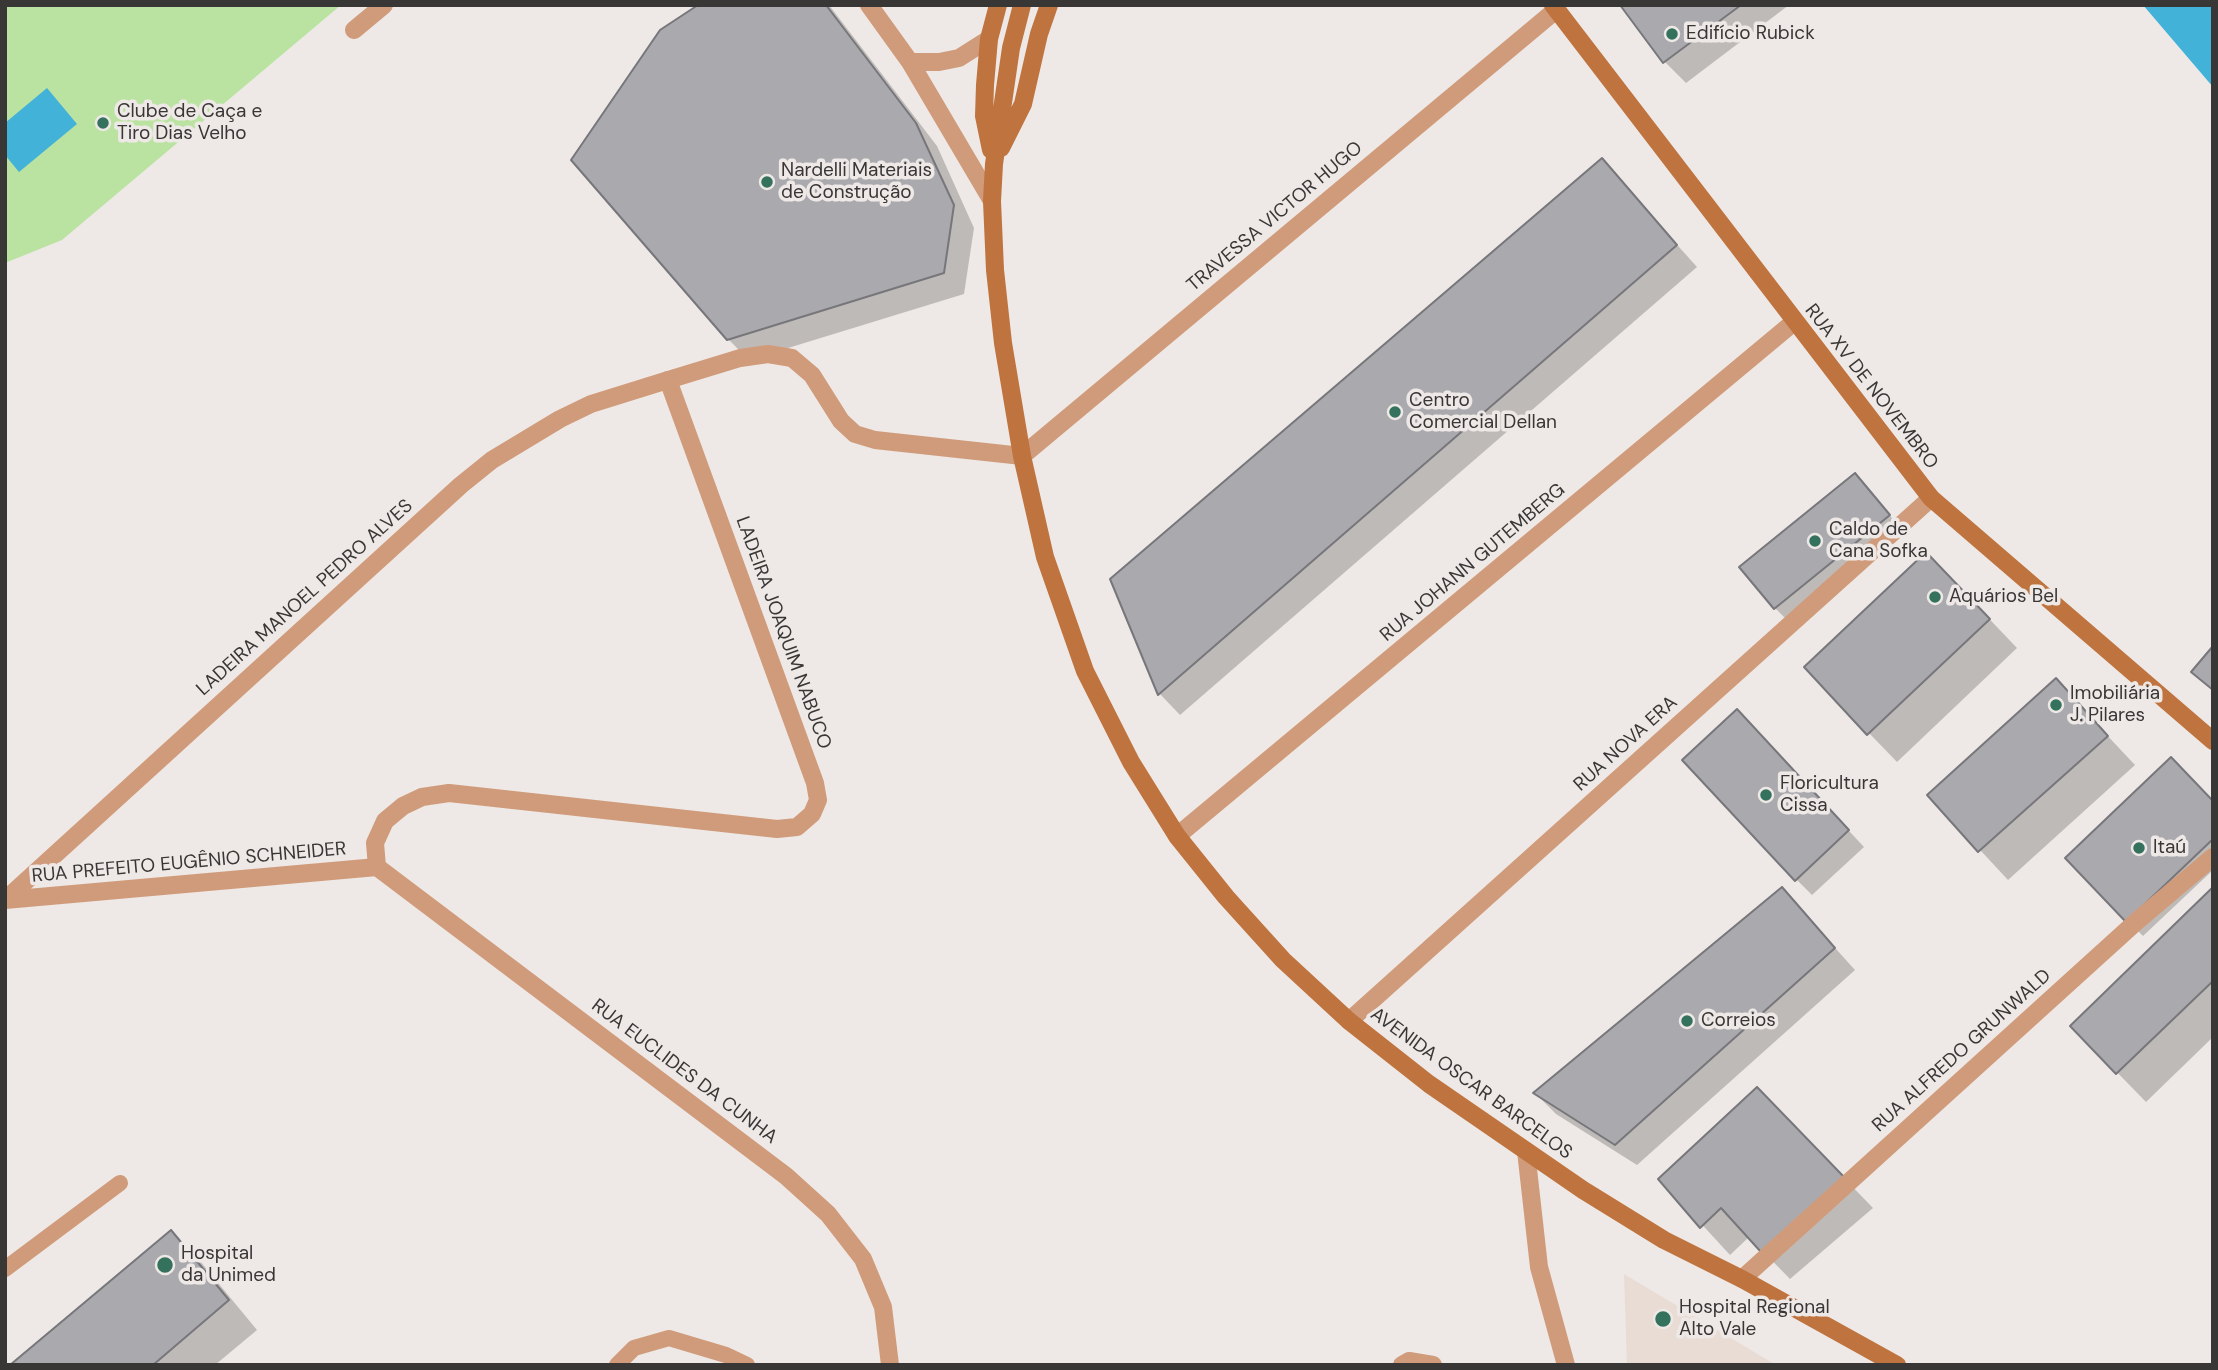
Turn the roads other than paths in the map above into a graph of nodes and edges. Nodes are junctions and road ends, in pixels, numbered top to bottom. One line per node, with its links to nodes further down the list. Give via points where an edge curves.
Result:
1 (384, 5): 7 (street)
2 (869, 5): 9 (street)
3 (998, 5): 8 (main road)
4 (1023, 5): 10 (main road, via 1011,48)
5 (1049, 5): 10 (main road, via 1023,104)
6 (1555, 8): 12 (main road, RUA XV DE NOVEMBRO); 14 (street, TRAVESSA VICTOR HUGO)
7 (354, 30)
8 (989, 39): 9 (street, via 959,58); 10 (main road, via 984,117)
9 (910, 62): 11 (street)
10 (994, 164): 11 (main road, AVENIDA OSCAR BARCELOS)
11 (992, 201): 14 (main road, AVENIDA OSCAR BARCELOS, via 1003,343)
12 (1794, 323): 15 (main road, RUA XV DE NOVEMBRO); 17 (street, RUA JOHANN GUTEMBERG)
13 (668, 380): 14 (street, via 740,358 768,354 792,358 812,375 841,421 855,434); 19 (street, LADEIRA JOAQUIM NABUCO, via 816,783 818,800 811,814 796,827 776,830 449,793 422,797 385,821 375,843); 20 (street, LADEIRA MANOEL PEDRO ALVES, via 591,404 481,468)
14 (1022, 456): 17 (main road, AVENIDA OSCAR BARCELOS, via 1045,557 1085,671 1131,762)
15 (1931, 498): 16 (main road, RUA XV DE NOVEMBRO); 21 (street, RUA NOVA ERA)
16 (2213, 741)
17 (1177, 836): 21 (main road, AVENIDA OSCAR BARCELOS, via 1283,960)
18 (2213, 857): 25 (street, RUA ALFREDO GRUNWALD)
19 (377, 867): 20 (street, RUA PREFEITO EUGÊNIO SCHNEIDER); 28 (street, RUA EUCLIDES DA CUNHA, via 786,1176 828,1214 863,1259 883,1307)
20 (5, 900)
21 (1349, 1021): 22 (main road, AVENIDA OSCAR BARCELOS)
22 (1526, 1151): 25 (main road, AVENIDA OSCAR BARCELOS, via 1664,1240); 31 (street, via 1539,1267)
23 (120, 1183): 24 (lane)
24 (5, 1269)
25 (1741, 1279): 32 (main road, AVENIDA OSCAR BARCELOS)
26 (617, 1365): 27 (lane, via 634,1349 669,1338)
27 (747, 1365)
28 (890, 1365)
29 (1402, 1365): 30 (street, via 1409,1361)
30 (1433, 1365)
31 (1566, 1365)
32 (1897, 1365)

